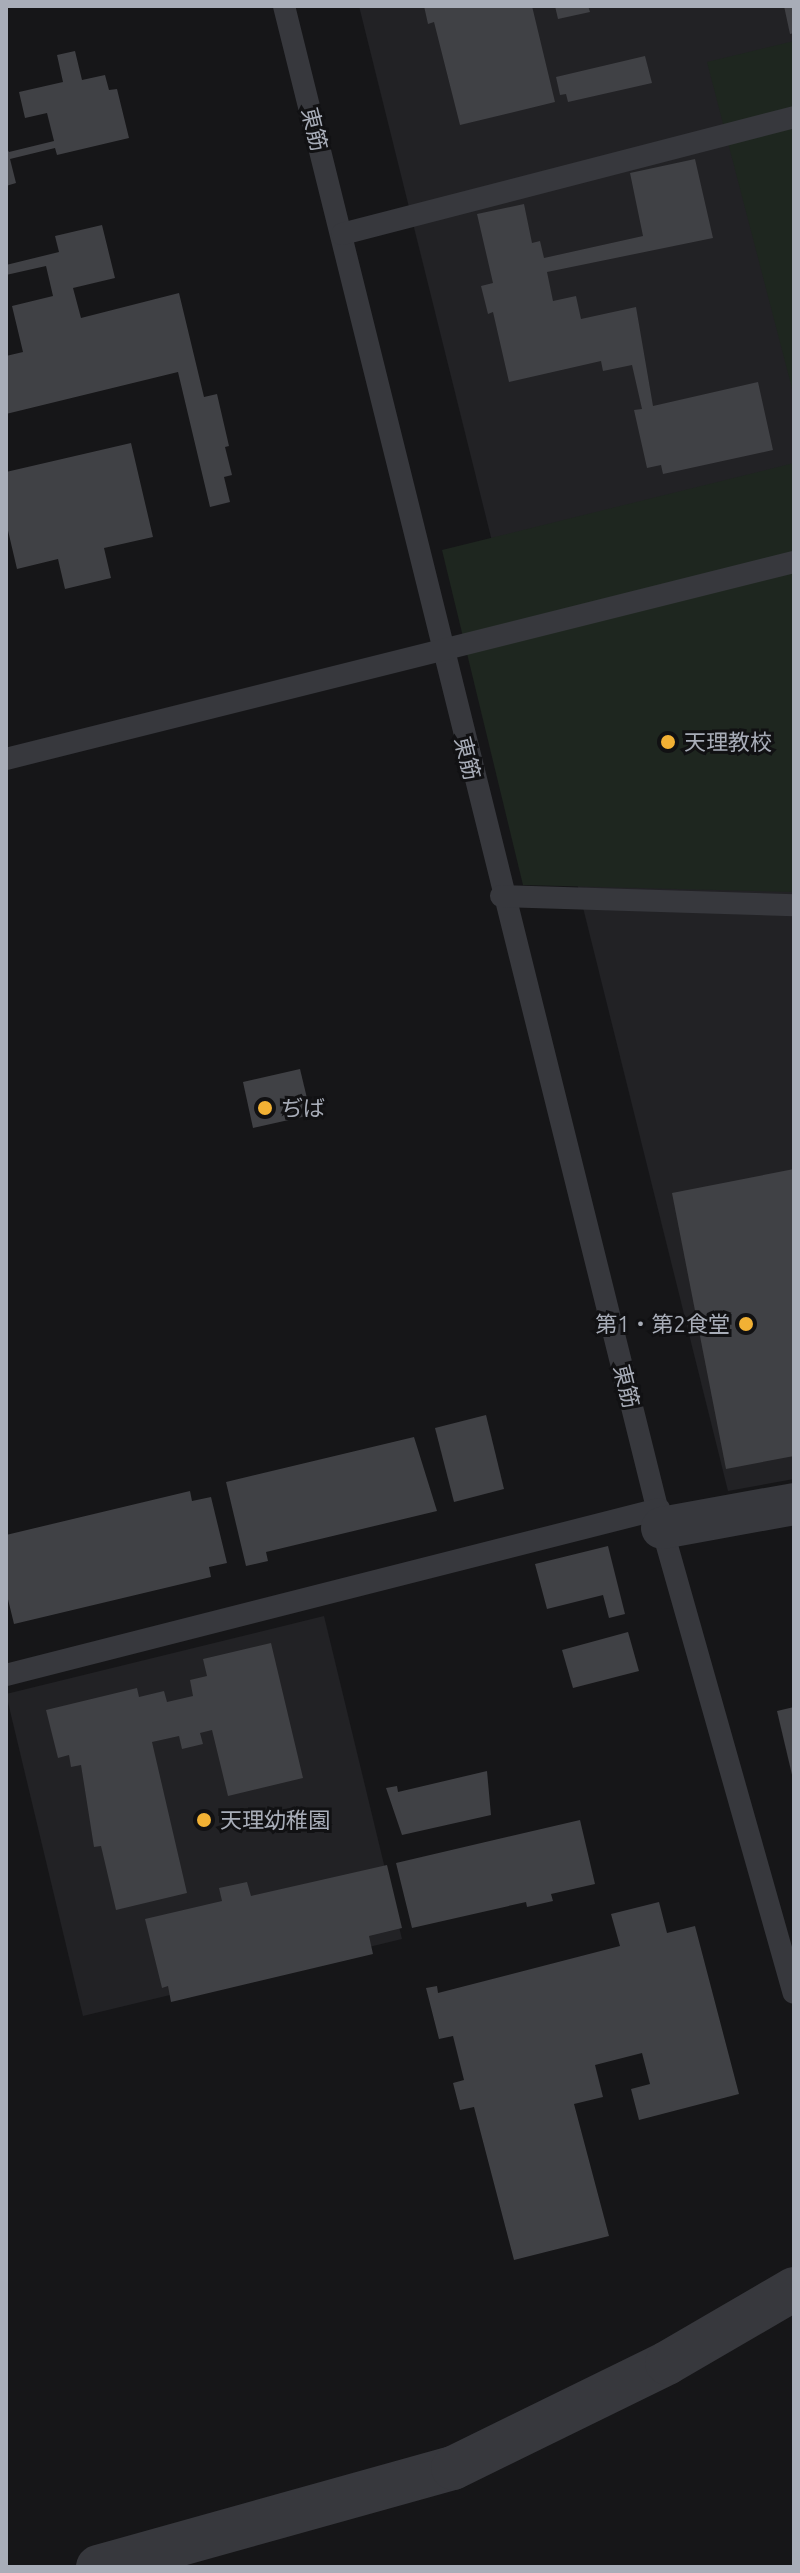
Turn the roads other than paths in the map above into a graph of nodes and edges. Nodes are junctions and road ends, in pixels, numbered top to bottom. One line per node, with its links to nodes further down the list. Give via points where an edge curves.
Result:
1 (284, 6): 3 (lane, 東筋)
2 (794, 117): 3 (lane)
3 (342, 234): 5 (lane, 東筋)
4 (794, 562): 5 (lane)
5 (442, 653): 6 (lane); 7 (lane, 東筋)
6 (6, 759)
7 (501, 896): 8 (lane); 10 (lane, 東筋)
8 (794, 905)
9 (794, 1504): 10 (street)
10 (660, 1519): 11 (lane); 12 (lane, 東筋)
11 (6, 1675)
12 (794, 1993)
13 (794, 2289): 14 (street, via 667,2363 453,2468)
14 (98, 2567)

